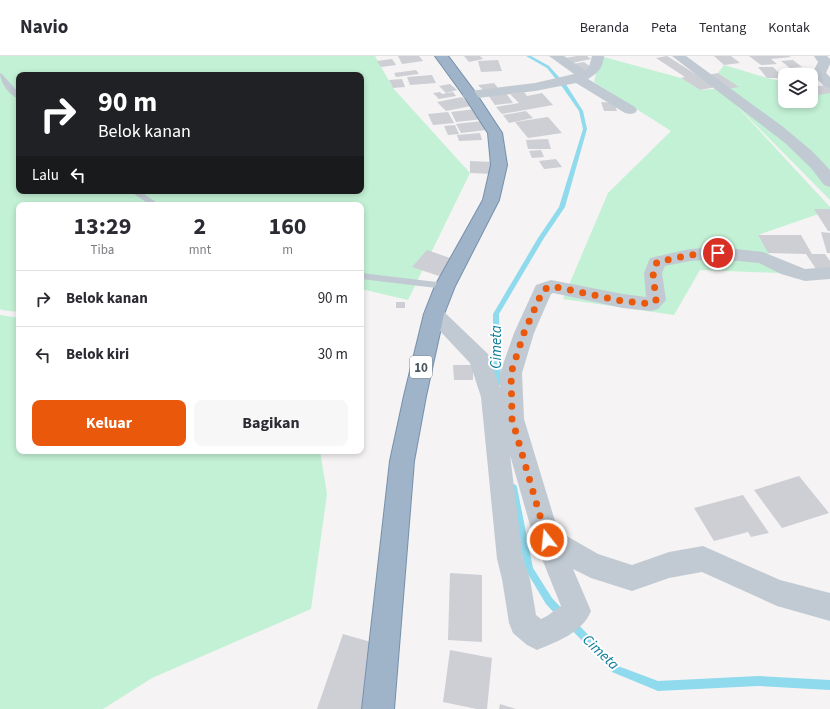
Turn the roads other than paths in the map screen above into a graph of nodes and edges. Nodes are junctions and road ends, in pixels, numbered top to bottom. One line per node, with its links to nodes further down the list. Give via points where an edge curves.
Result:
1 (441, 56): 10 (highway, 10)
2 (555, 56): 7 (street)
3 (598, 56): 7 (street, via 592,72)
4 (678, 56): 12 (street, via 776,128 810,157)
5 (820, 56): 8 (street, via 825,61 819,74)
6 (0, 75): 9 (lane)
7 (576, 78): 10 (street); 11 (street)
8 (830, 84)
9 (16, 94)
10 (470, 95): 17 (highway, 10, via 495,133 500,165 491,200)
11 (630, 110)
12 (830, 182)
13 (139, 194): 14 (lane)
14 (151, 202)
15 (830, 273): 19 (street, via 805,275 763,258 718,253 697,254 657,262 653,273 656,300 651,304 622,301 551,286 543,290 524,333 511,373 512,419)
16 (364, 276): 17 (lane)
17 (445, 286): 18 (highway, 10)
18 (434, 314): 19 (street, via 480,360 492,397 510,559 523,623 537,635 567,619); 21 (highway, 10, via 402,461)
19 (547, 540): 20 (street, via 591,565 632,578 669,565 702,560 777,593)
20 (830, 607)
21 (378, 709)

